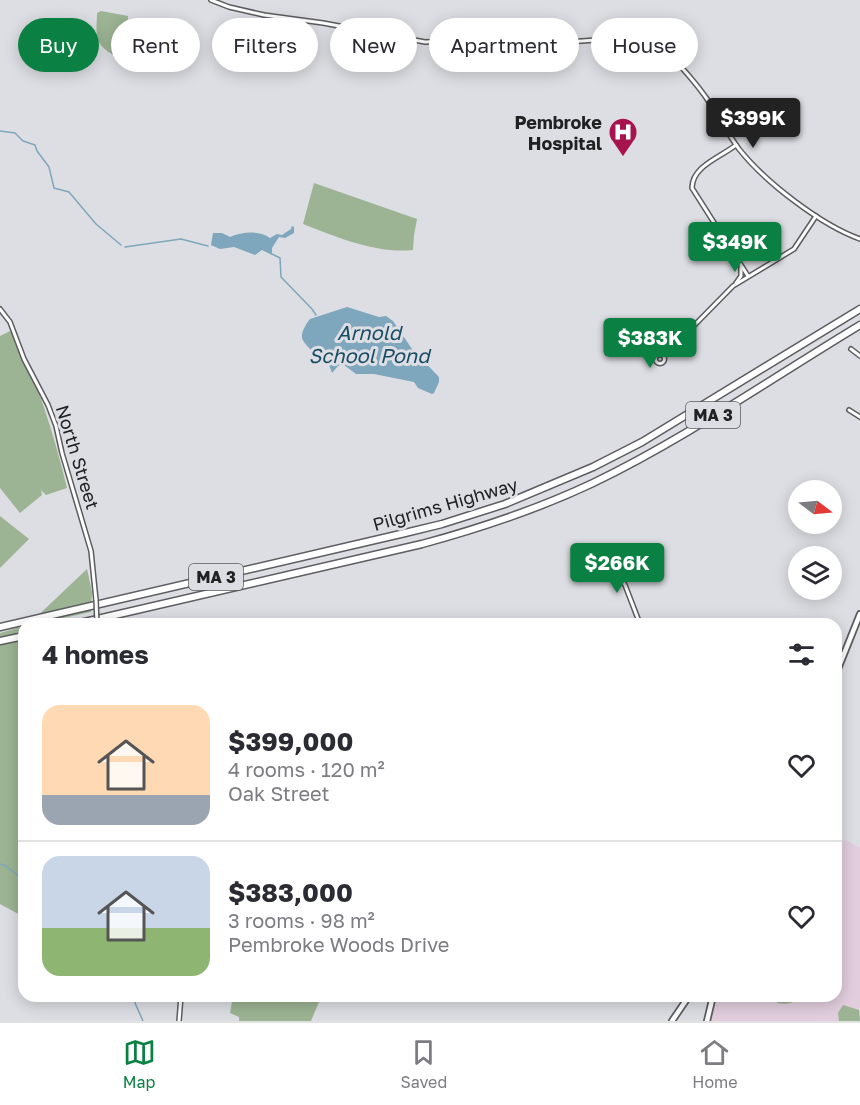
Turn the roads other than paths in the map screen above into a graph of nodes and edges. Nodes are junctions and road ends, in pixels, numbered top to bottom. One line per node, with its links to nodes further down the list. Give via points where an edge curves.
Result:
1 (211, 0): 2 (street, via 269,16 429,43 610,39 662,46 701,91)
2 (736, 145): 3 (street, via 766,178); 5 (street, via 698,171 692,188)
3 (816, 216): 4 (street); 6 (street, via 794,249)
4 (860, 239)
5 (741, 265): 6 (street); 7 (street, via 741,276)
6 (749, 276): 7 (street)
7 (733, 286): 12 (street)
8 (0, 309): 21 (street, North Street, bridge, via 10,322 56,426 90,544)
9 (860, 309): 20 (highway, Pilgrims Highway / MA 3, via 618,455 505,504 414,531)
10 (860, 326): 22 (highway, Pilgrims Highway / MA 3, via 645,455 529,510 422,544)
11 (851, 349): 14 (street)
12 (669, 350): 13 (street); 15 (street)
13 (660, 354): 15 (street); 15 (street, via 657,362 662,363)
14 (860, 356)
15 (665, 358)
16 (849, 410): 17 (street)
17 (860, 417)
18 (607, 557): 23 (street, via 625,585)
19 (860, 614): 28 (main road)
20 (39, 618)
21 (97, 618)
22 (102, 618)
23 (638, 618)
24 (18, 623): 25 (highway, Pilgrims Highway / MA 3)
25 (0, 627)
26 (18, 637): 27 (highway)
27 (0, 641)
28 (842, 659)
29 (181, 1002): 32 (street)
30 (684, 1002): 33 (main road)
31 (712, 1002): 34 (main road)
32 (179, 1021)
33 (672, 1021)
34 (707, 1021)

